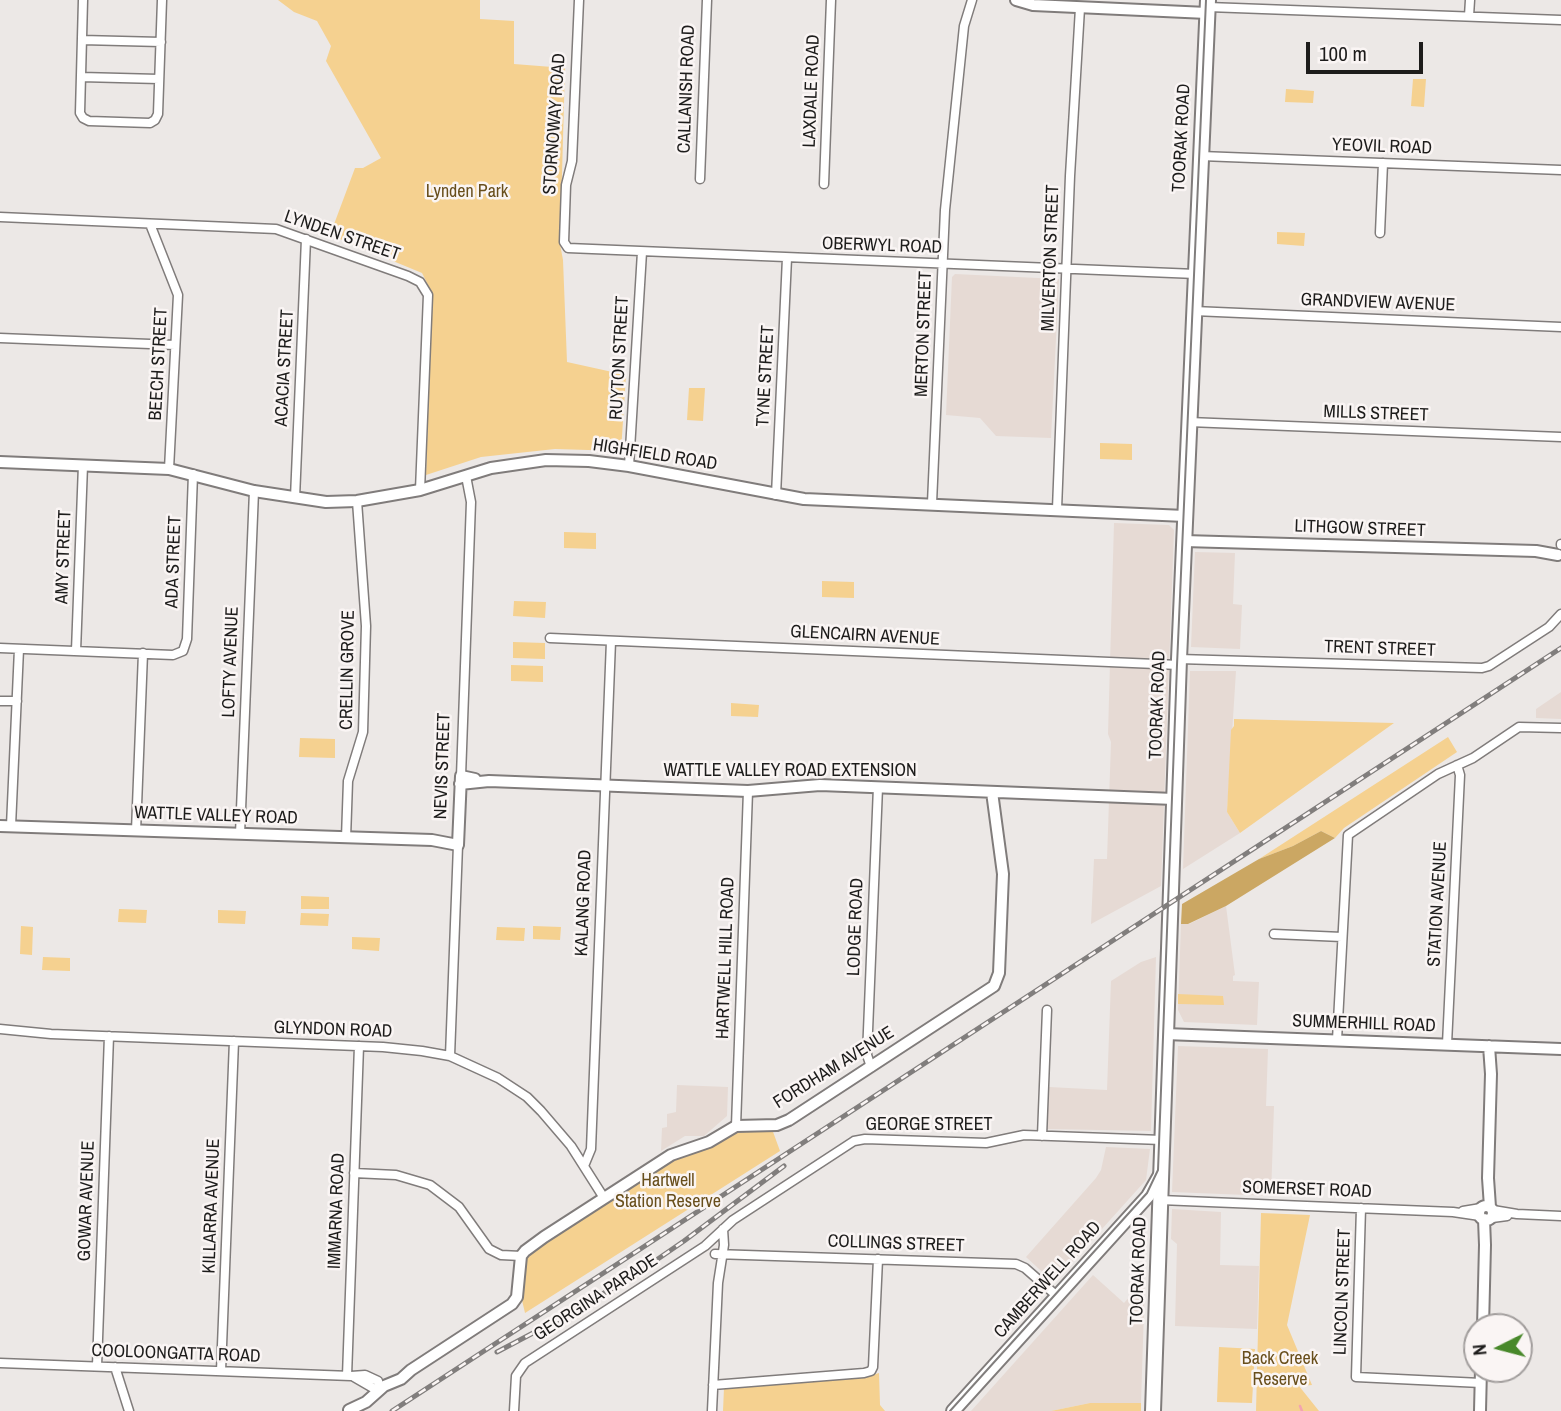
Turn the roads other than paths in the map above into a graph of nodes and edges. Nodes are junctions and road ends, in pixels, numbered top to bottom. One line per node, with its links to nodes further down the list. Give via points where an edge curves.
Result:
1 (83, 0): 13 (street)
2 (162, 0): 14 (street)
3 (579, 0): 26 (street, STORNOWAY ROAD, via 572,160 566,185 564,242)
4 (707, 0): 20 (street, CALLANISH ROAD)
5 (831, 0): 21 (street, LAXDALE ROAD)
6 (972, 0): 29 (street, MERTON STREET, via 964,26)
7 (1016, 0): 10 (street)
8 (1470, 0): 11 (street)
9 (1208, 6): 10 (street); 11 (street); 17 (highway, TOORAK ROAD)
10 (1080, 8): 30 (street, MILVERTON STREET)
11 (1469, 16): 12 (street)
12 (1561, 20)
13 (82, 40): 14 (street); 15 (street)
14 (160, 42): 16 (street)
15 (81, 76): 16 (street); 16 (street, via 80,113 89,121 155,120)
16 (159, 79)
17 (1201, 156): 18 (street, YEOVIL ROAD); 31 (highway, TOORAK ROAD)
18 (1383, 163): 19 (street, YEOVIL ROAD); 24 (street)
19 (1561, 170)
20 (700, 179)
21 (824, 184)
22 (0, 217): 23 (street, LYNDEN STREET)
23 (150, 224): 25 (street, LYNDEN STREET, via 276,229); 35 (street, BEECH STREET, via 178,295)
24 (1380, 233)
25 (306, 239): 45 (street, LYNDEN STREET, via 408,275 420,282 428,295); 47 (street, ACACIA STREET)
26 (568, 248): 27 (street, OBERWYL ROAD)
27 (642, 252): 28 (street, OBERWYL ROAD); 40 (street, RUYTON STREET)
28 (787, 258): 29 (street, OBERWYL ROAD); 46 (street, TYNE STREET)
29 (942, 264): 30 (street, OBERWYL ROAD); 49 (street, MERTON STREET)
30 (1068, 269): 31 (street, OBERWYL ROAD); 50 (street, MILVERTON STREET)
31 (1196, 274): 32 (highway, TOORAK ROAD)
32 (1194, 312): 33 (street, GRANDVIEW AVENUE); 36 (highway, TOORAK ROAD)
33 (1561, 327)
34 (0, 338): 35 (street)
35 (175, 345): 41 (street, BEECH STREET)
36 (1189, 422): 37 (street, MILLS STREET); 51 (highway, TOORAK ROAD)
37 (1561, 437)
38 (0, 462): 39 (street, HIGHFIELD ROAD)
39 (83, 465): 41 (street, HIGHFIELD ROAD); 59 (street, AMY STREET)
40 (629, 466): 43 (street, HIGHFIELD ROAD, via 546,460); 46 (street, HIGHFIELD ROAD)
41 (169, 469): 42 (street, HIGHFIELD ROAD)
42 (193, 474): 44 (street, HIGHFIELD ROAD); 60 (street, ADA STREET, via 187,639 183,650 173,654)
43 (466, 476): 45 (street, HIGHFIELD ROAD); 66 (street, NEVIS STREET, via 471,502)
44 (254, 491): 47 (street, HIGHFIELD ROAD); 74 (street, LOFTY AVENUE)
45 (420, 491): 48 (street, HIGHFIELD ROAD)
46 (776, 495): 49 (street, HIGHFIELD ROAD)
47 (295, 498): 48 (street, HIGHFIELD ROAD)
48 (357, 501): 75 (street, CRELLIN GROVE, via 366,639 363,732 348,781)
49 (932, 503): 50 (street, HIGHFIELD ROAD)
50 (1057, 509): 51 (street, HIGHFIELD ROAD)
51 (1185, 516): 52 (highway, TOORAK ROAD)
52 (1184, 541): 53 (street, LITHGOW STREET); 61 (highway, TOORAK ROAD)
53 (1560, 552)
54 (1561, 614): 61 (street, TRENT STREET, via 1549,627 1482,668)
55 (550, 638): 56 (street, GLENCAIRN AVENUE)
56 (611, 640): 61 (street, GLENCAIRN AVENUE); 67 (street, KALANG ROAD)
57 (0, 648): 58 (street)
58 (19, 649): 59 (street); 63 (street)
59 (76, 650): 60 (street)
60 (143, 653): 73 (street)
61 (1179, 662): 71 (highway, TOORAK ROAD)
62 (0, 701): 63 (street)
63 (17, 701): 72 (street)
64 (1561, 728): 65 (street, via 1522,726)
65 (1457, 765): 78 (street, via 1348,835); 85 (street, STATION AVENUE)
66 (461, 780): 67 (street, WATTLE VALLEY ROAD EXTENSION); 76 (street, NEVIS STREET)
67 (605, 785): 69 (street, WATTLE VALLEY ROAD EXTENSION); 94 (street, KALANG ROAD, via 591,1149)
68 (878, 787): 69 (street, WATTLE VALLEY ROAD EXTENSION, via 813,785); 70 (street, WATTLE VALLEY ROAD EXTENSION); 90 (street, LODGE ROAD)
69 (748, 791): 91 (street, HARTWELL HILL ROAD)
70 (992, 792): 71 (street, WATTLE VALLEY ROAD EXTENSION); 90 (street, FORDHAM AVENUE, via 1003,874 997,981)
71 (1174, 799): 81 (highway, TOORAK ROAD)
72 (6, 826): 73 (street, WATTLE VALLEY ROAD)
73 (136, 831): 74 (street, WATTLE VALLEY ROAD)
74 (240, 834): 75 (street, WATTLE VALLEY ROAD)
75 (346, 838): 76 (street, WATTLE VALLEY ROAD)
76 (458, 841): 89 (street, NEVIS STREET)
77 (1275, 934): 78 (street)
78 (1342, 937): 83 (street)
79 (1048, 1010): 92 (street)
80 (0, 1029): 82 (street, GLYNDON ROAD)
81 (1165, 1034): 83 (street, SUMMERHILL ROAD); 93 (highway, TOORAK ROAD)
82 (110, 1036): 84 (street, GLYNDON ROAD); 112 (street, GOWAR AVENUE)
83 (1337, 1040): 85 (street, SUMMERHILL ROAD)
84 (234, 1041): 86 (street, GLYNDON ROAD); 114 (street, KILLARRA AVENUE)
85 (1447, 1044): 87 (street, SUMMERHILL ROAD)
86 (359, 1046): 89 (street, GLYNDON ROAD); 96 (street, IMMARNA ROAD)
87 (1491, 1046): 88 (street, SUMMERHILL ROAD); 101 (street)
88 (1561, 1049)
89 (450, 1056): 94 (street, GLYNDON ROAD, via 527,1097 553,1122)
90 (870, 1067): 91 (street, FORDHAM AVENUE, via 785,1123)
91 (736, 1126): 97 (street, FORDHAM AVENUE, via 709,1142 671,1155)
92 (1042, 1136): 93 (street, GEORGE STREET); 104 (street, GEORGE STREET, via 986,1143 859,1140)
93 (1162, 1140): 95 (highway, TOORAK ROAD)
94 (584, 1166): 97 (street, GLYNDON ROAD)
95 (1161, 1168): 98 (highway, TOORAK ROAD); 99 (main road, CAMBERWELL ROAD, via 1153,1188)
96 (354, 1173): 107 (street, via 396,1175 430,1185 459,1207 489,1249); 115 (street, IMMARNA ROAD)
97 (604, 1198): 107 (street, FORDHAM AVENUE)
98 (1160, 1200): 100 (street, SOMERSET ROAD); 103 (highway, TOORAK ROAD)
99 (1136, 1208): 103 (main road, via 1152,1208); 109 (main road, CAMBERWELL ROAD)
100 (1361, 1208): 101 (street, SOMERSET ROAD); 116 (street, LINCOLN STREET, via 1356,1377)
101 (1486, 1213): 102 (street, SOMERSET ROAD); 110 (street)
102 (1561, 1216)
103 (1160, 1220): 125 (highway, TOORAK ROAD)
104 (723, 1229): 105 (street, GEORGINA PARADE); 106 (street)
105 (705, 1246): 106 (street); 122 (street, GEORGINA PARADE, via 522,1367 516,1376)
106 (719, 1254): 108 (street, COLLINGS STREET); 118 (street)
107 (521, 1256): 119 (street, via 514,1302)
108 (877, 1259): 109 (street, COLLINGS STREET, via 1019,1264); 118 (street, via 870,1371)
109 (1057, 1296): 124 (main road, CAMBERWELL ROAD)
110 (1483, 1313)
111 (0, 1363): 112 (street, COOLOONGATTA ROAD)
112 (97, 1366): 113 (street, COOLOONGATTA ROAD)
113 (115, 1367): 114 (street, COOLOONGATTA ROAD); 121 (street)
114 (221, 1371): 115 (street, COOLOONGATTA ROAD)
115 (349, 1376): 119 (street, COOLOONGATTA ROAD)
116 (1463, 1382)
117 (1481, 1383): 126 (street)
118 (713, 1385): 123 (street)
119 (377, 1387): 120 (street)
120 (348, 1410)
121 (129, 1411)
122 (513, 1411)
123 (712, 1411)
124 (953, 1411)
125 (1153, 1411)
126 (1480, 1411)

